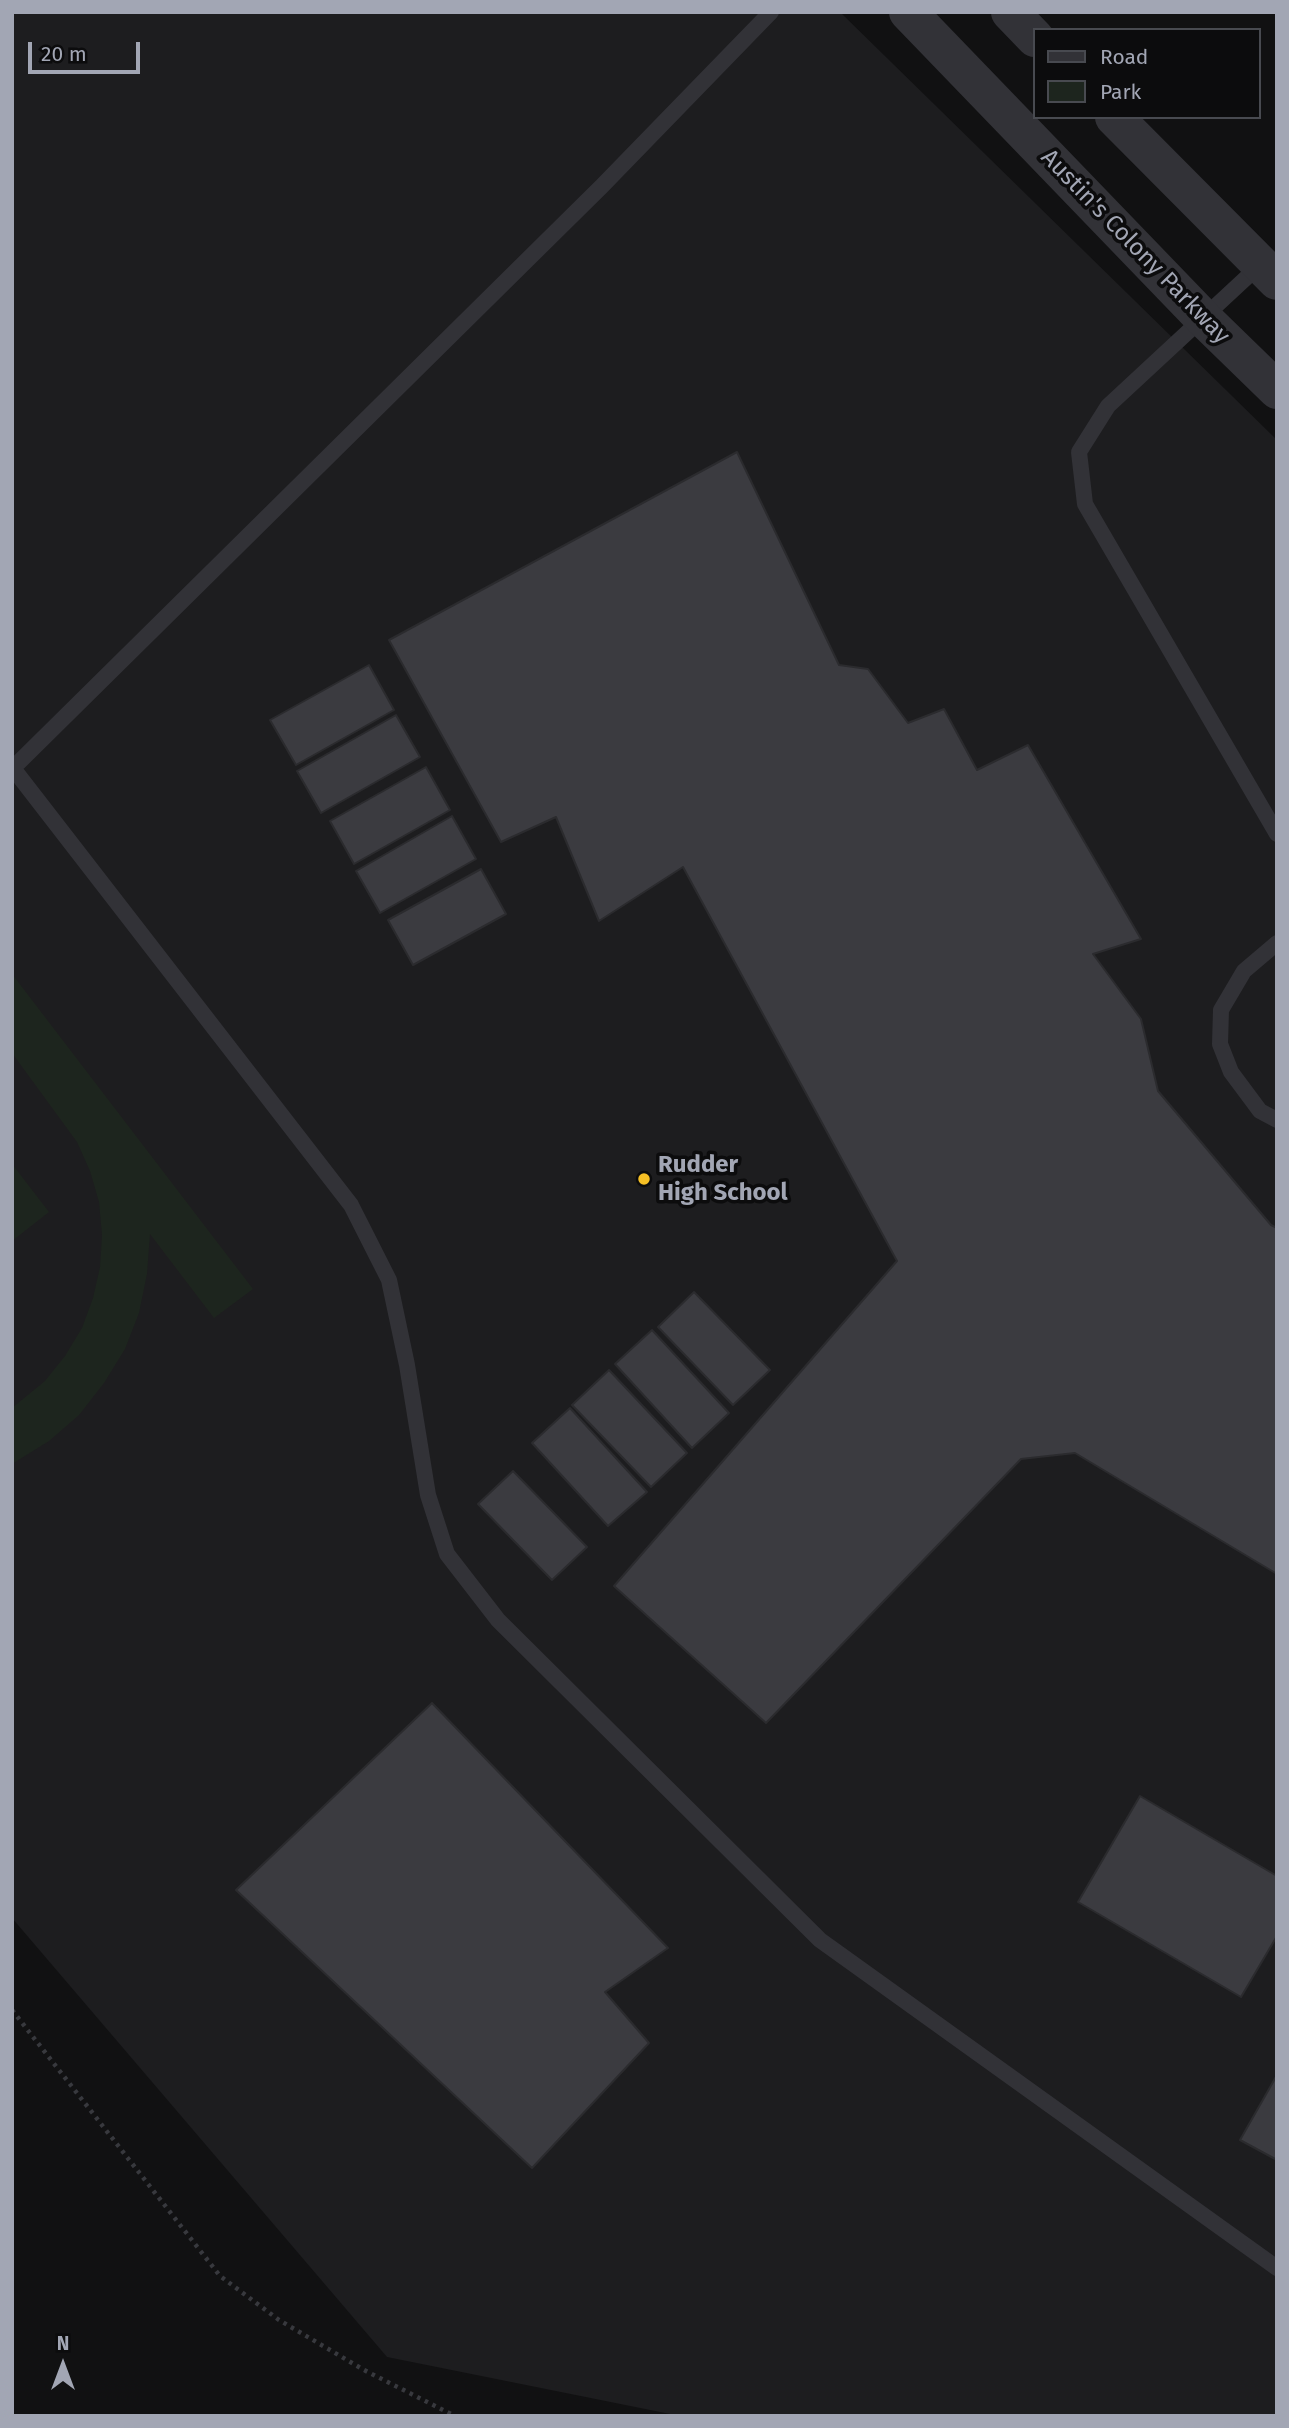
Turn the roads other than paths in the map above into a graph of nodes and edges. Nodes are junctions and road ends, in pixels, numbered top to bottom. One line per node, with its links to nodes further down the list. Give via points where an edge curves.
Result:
1 (771, 12): 9 (lane, via 603,186)
2 (908, 12): 7 (street, Austin's Colony Parkway)
3 (1010, 12): 4 (street)
4 (1034, 37)
5 (1116, 119): 6 (street)
6 (1269, 273): 7 (lane)
7 (1203, 318): 8 (street, Austin's Colony Parkway); 10 (lane, via 1108,406 1079,452 1085,504)
8 (1277, 390)
9 (13, 768): 13 (lane, via 351,1205 388,1280 428,1495 447,1554 498,1620 820,1940)
10 (1277, 834)
11 (1277, 943): 12 (lane, via 1244,971 1221,1010 1220,1044 1231,1072 1260,1111)
12 (1277, 1120)
13 (1277, 2268)

